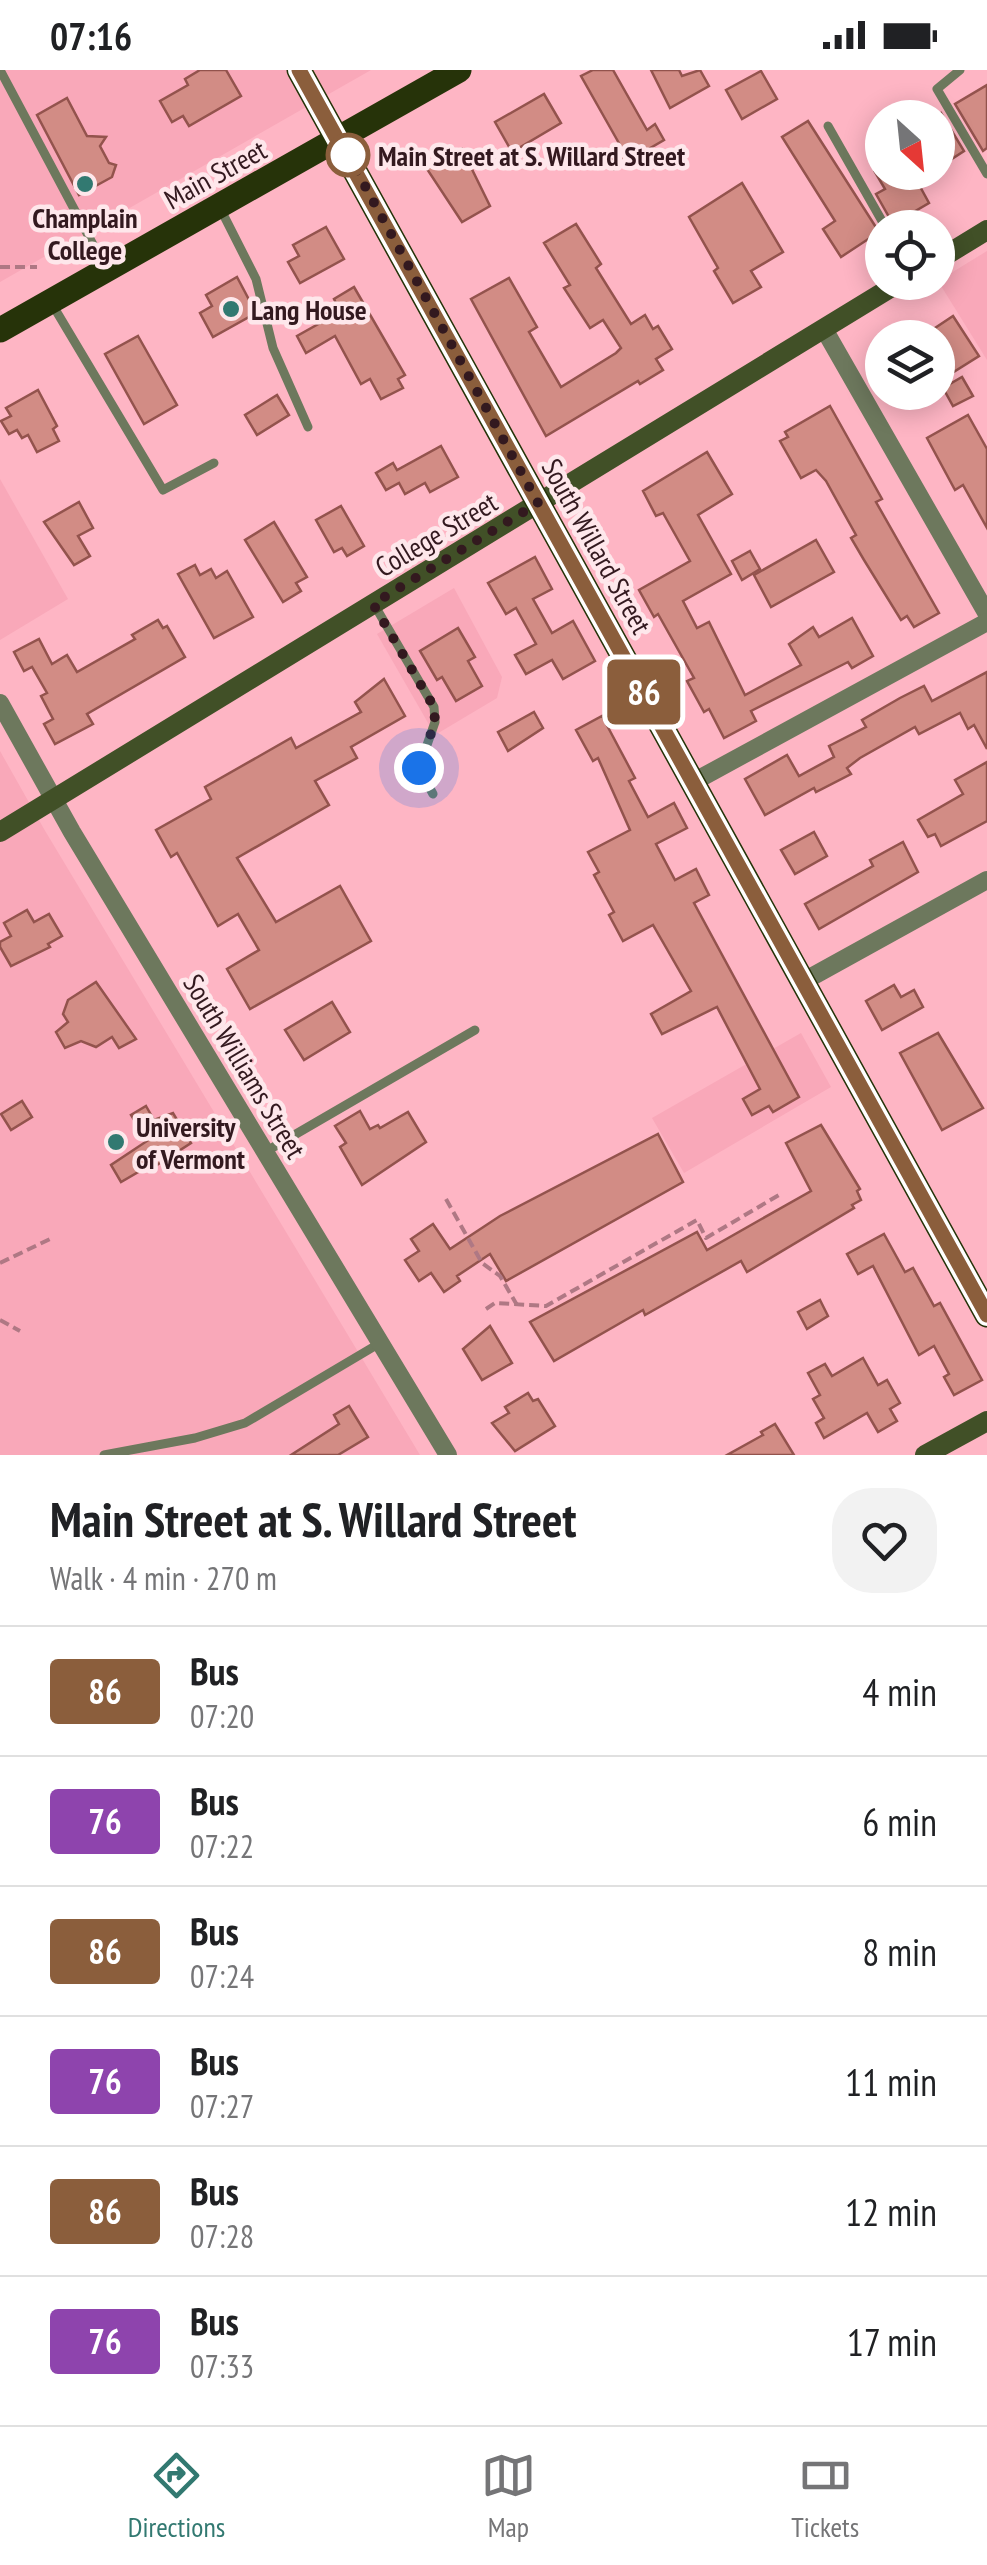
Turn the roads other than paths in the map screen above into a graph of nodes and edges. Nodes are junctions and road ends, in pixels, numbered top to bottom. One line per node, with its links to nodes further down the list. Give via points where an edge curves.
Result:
1 (0, 70): 12 (lane)
2 (299, 70): 6 (main road, South Willard Street)
3 (459, 70): 6 (main road, Main Street)
4 (960, 70): 7 (lane, via 937,89)
5 (828, 126): 9 (lane)
6 (339, 138): 8 (main road, Main Street); 19 (main road, South Willard Street)
7 (987, 174)
8 (219, 206): 12 (main road, Main Street); 17 (lane, via 256,279 272,348)
9 (876, 210)
10 (987, 230): 11 (street)
11 (955, 250)
12 (106, 270): 14 (main road, Main Street)
13 (871, 300): 15 (street, College Street)
14 (50, 302): 16 (main road, Main Street); 18 (lane, via 163,490)
15 (824, 329): 19 (street, College Street); 21 (street)
16 (0, 330)
17 (308, 427)
18 (214, 463)
19 (538, 503): 20 (street, College Street); 24 (main road, South Willard Street)
20 (373, 604): 25 (lane, via 434,707 419,768); 26 (street, College Street)
21 (987, 614)
22 (987, 622): 24 (street)
23 (0, 703): 26 (street, South Williams Street)
24 (695, 781): 29 (main road, South Willard Street)
25 (433, 794)
26 (54, 799): 27 (street, College Street); 31 (street, South Williams Street)
27 (0, 832)
28 (987, 880): 29 (street)
29 (804, 982): 32 (main road, South Willard Street)
30 (475, 1030): 31 (lane)
31 (265, 1152): 33 (street, South Williams Street)
32 (987, 1315)
33 (382, 1342): 35 (lane, via 246,1423); 36 (street, South Williams Street)
34 (987, 1421): 37 (street)
35 (104, 1455)
36 (448, 1455)
37 (926, 1455)

